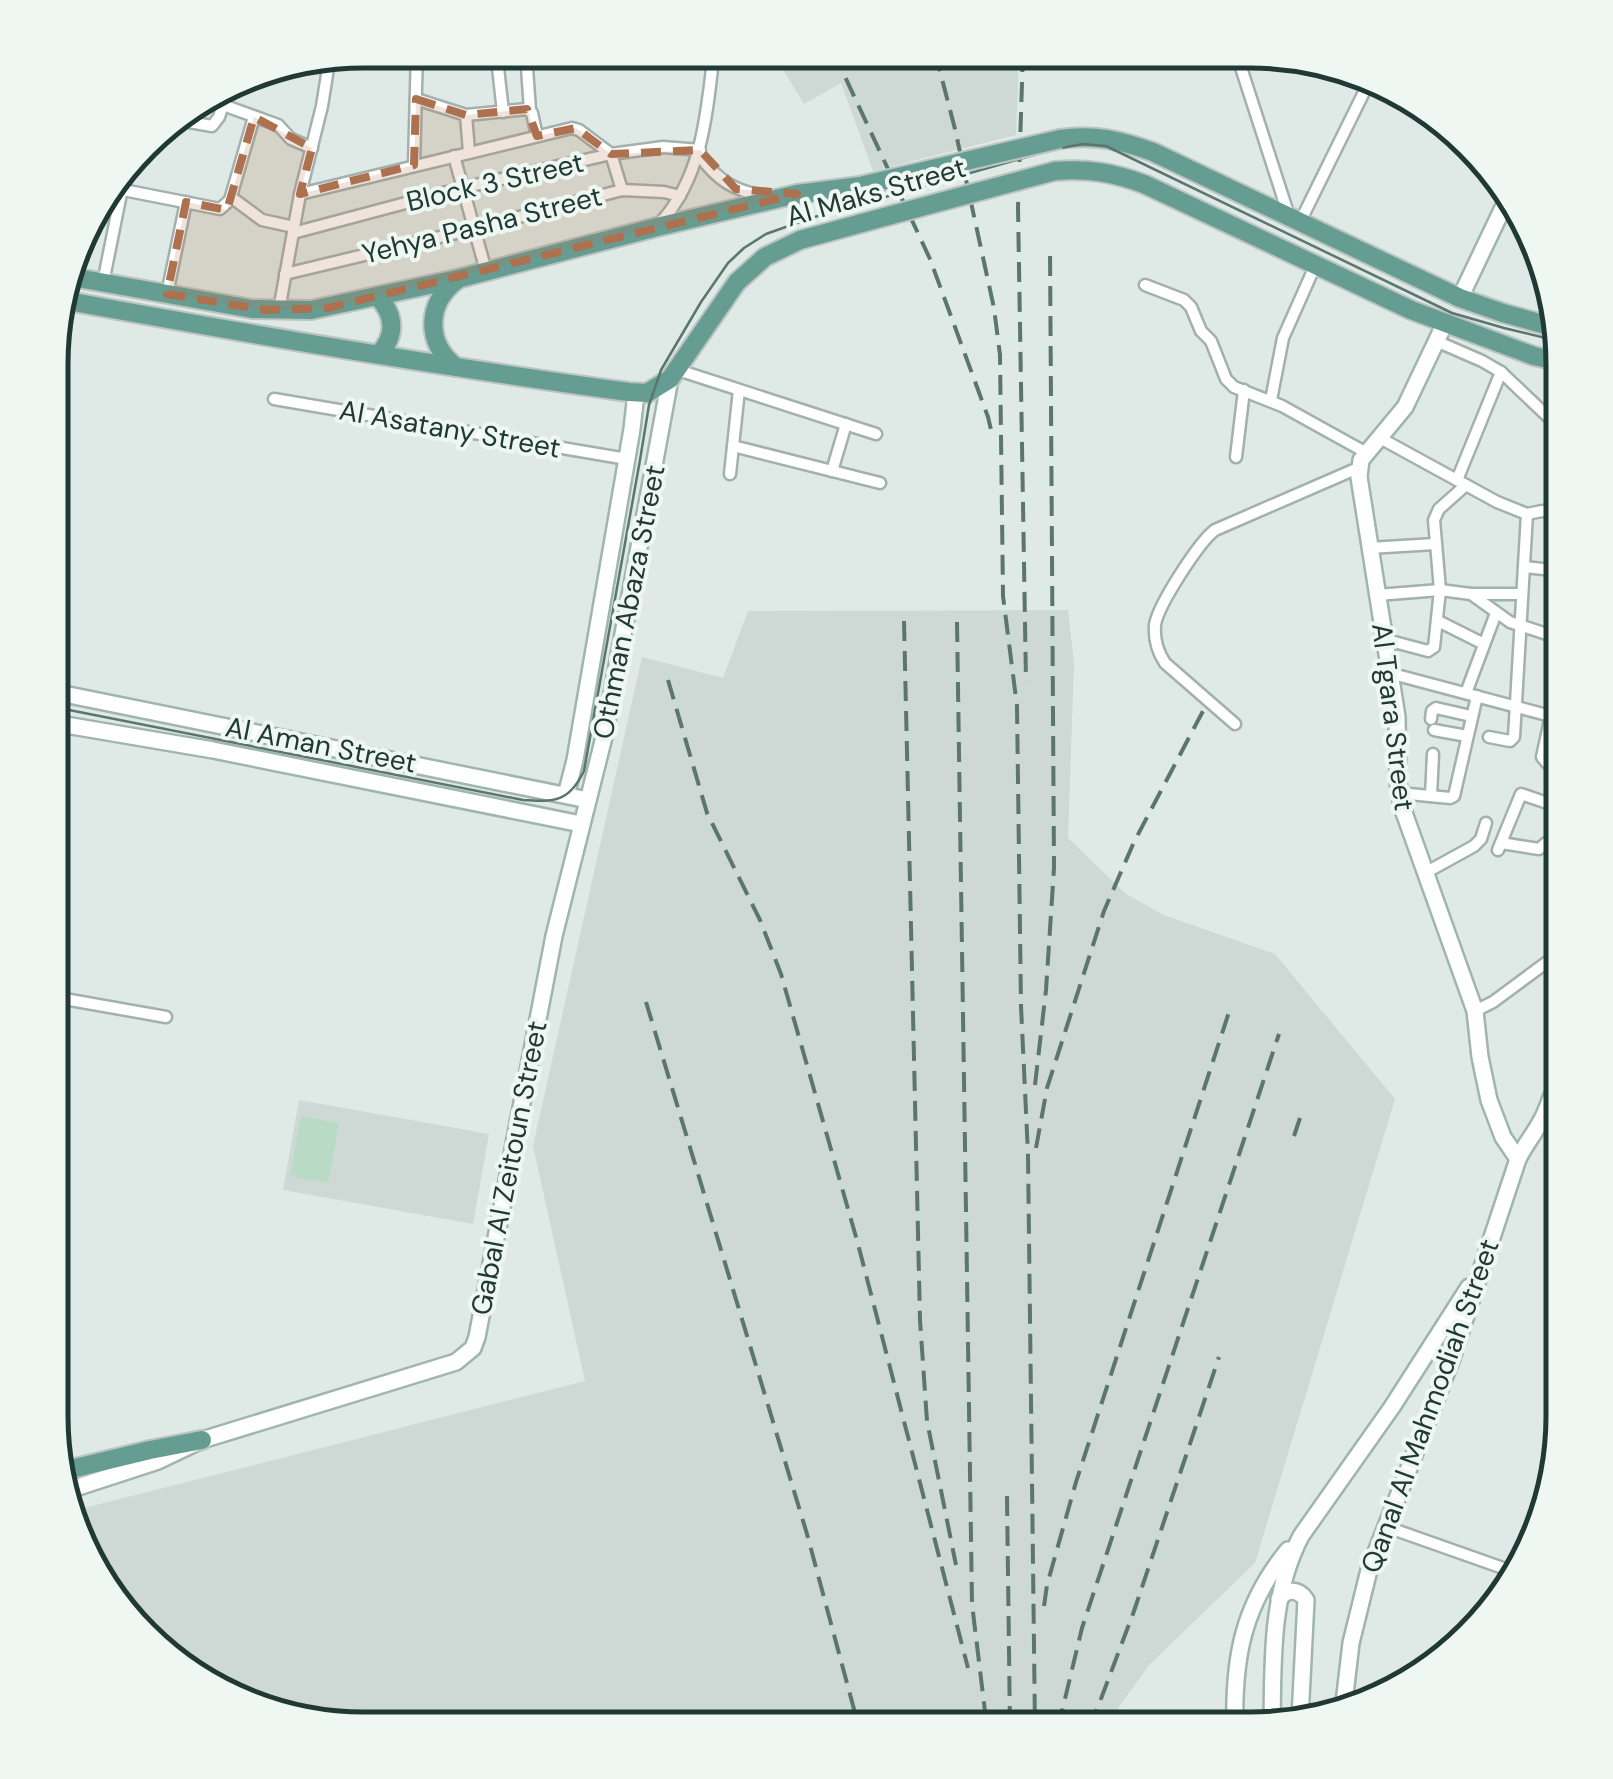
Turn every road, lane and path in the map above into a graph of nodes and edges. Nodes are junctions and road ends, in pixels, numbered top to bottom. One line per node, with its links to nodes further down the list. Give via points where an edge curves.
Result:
1 (417, 68): 8 (street)
2 (497, 68): 11 (street)
3 (527, 68): 10 (street)
4 (711, 68): 18 (street)
5 (1242, 68): 32 (street)
6 (328, 70): 16 (street)
7 (1363, 91): 32 (street)
8 (416, 99): 12 (street); 21 (street)
9 (223, 105): 13 (street); 14 (street, via 212,126)
10 (530, 110): 11 (street); 15 (street)
11 (503, 112): 12 (street)
12 (466, 115): 17 (street)
13 (254, 117): 16 (street); 29 (street)
14 (192, 123)
15 (537, 136): 17 (street); 19 (street, via 576,128)
16 (312, 148): 25 (street)
17 (469, 152): 20 (street)
18 (699, 152): 19 (street, Block 3 Street); 26 (street, via 736,190); 28 (street)
19 (611, 154): 22 (street, Block 3 Street); 24 (street)
20 (454, 156): 21 (street); 22 (street)
21 (414, 165): 25 (street)
22 (462, 188): 34 (street); 35 (street, Block 3 Street)
23 (124, 190): 30 (street)
24 (622, 190): 28 (street, Yehya Pasha Street); 34 (street, Yehya Pasha Street)
25 (300, 194): 35 (street)
26 (797, 194): 32 (main road, Al Maks Street, bridge, via 1083,136 1152,152); 33 (main road, Al Maks Street)
27 (121, 195): 41 (street)
28 (680, 196): 33 (street)
29 (230, 200): 30 (street, via 220,209); 35 (street)
30 (186, 202): 43 (street)
31 (1502, 210): 45 (street)
32 (1295, 220): 45 (main road, Al Maks Street)
33 (657, 227): 37 (main road, Al Maks Street)
34 (473, 229): 37 (street); 38 (street, Yehya Pasha Street)
35 (294, 230): 38 (street)
36 (1315, 266): 48 (main road, Al Maks Street); 55 (main road, Al Maks Street, bridge, via 1118,174 1056,171 782,247 750,268 726,296); 60 (street, via 1283,338)
37 (486, 271): 40 (main road, Al Maks Street)
38 (285, 274): 47 (street)
39 (81, 279): 41 (main road, Al Maks Street)
40 (457, 279): 44 (main road, Al Maks Street); 53 (main road, via 437,302 433,330)
41 (103, 283): 43 (main road, Al Maks Street)
42 (1145, 285): 57 (street, via 1184,300 1212,341 1226,378)
43 (167, 294): 47 (main road, Al Maks Street)
44 (378, 297): 47 (main road, Al Maks Street); 51 (main road, via 392,323)
45 (1460, 298): 49 (main road, Al Maks Street)
46 (75, 302): 51 (main road)
47 (278, 311)
48 (1444, 322): 50 (street); 52 (main road, Al Maks Street)
49 (1542, 324)
50 (1436, 341): 54 (street); 64 (street, via 1405,407)
51 (379, 354): 53 (main road)
52 (1545, 358)
53 (458, 369): 58 (main road)
54 (1501, 372): 61 (street); 72 (street)
55 (674, 375): 56 (street); 58 (main road); 103 (street, Othman Abaza Street)
56 (740, 390): 62 (street); 65 (street)
57 (1244, 390): 60 (street); 66 (street)
58 (636, 393): 67 (street, Othman Abaza Street)
59 (274, 400): 67 (street, Al Asatany Street)
60 (1271, 400): 68 (street)
61 (1545, 414)
62 (846, 424): 63 (street); 69 (street)
63 (876, 434)
64 (1380, 438): 68 (street); 72 (street)
65 (733, 446): 69 (street); 70 (street)
66 (1236, 457)
67 (626, 459): 101 (street, Othman Abaza Street)
68 (1362, 460): 76 (street, Al Tgara Street); 95 (street, via 1215,530 1161,608 1155,626 1164,663)
69 (832, 471): 71 (street)
70 (730, 474)
71 (880, 483)
72 (1461, 483): 74 (street); 75 (street, via 1436,513)
73 (1545, 512): 74 (street)
74 (1527, 514): 77 (street)
75 (1435, 544): 76 (street); 79 (street)
76 (1369, 548): 82 (street, Al Tgara Street)
77 (1524, 567): 78 (street); 81 (street)
78 (1545, 569)
79 (1440, 590): 80 (street); 82 (street); 84 (street)
80 (1470, 594): 81 (street); 83 (street)
81 (1522, 594): 85 (street)
82 (1377, 595): 87 (street, Al Tgara Street)
83 (1496, 614): 85 (street); 88 (street)
84 (1438, 621): 87 (street, via 1428,651); 88 (street)
85 (1520, 627): 86 (street); 92 (street)
86 (1545, 634)
87 (1384, 639): 89 (street, Al Tgara Street)
88 (1484, 644): 91 (street)
89 (1388, 672): 91 (street); 100 (street, Al Tgara Street)
90 (68, 695): 101 (street, Al Aman Street)
91 (1471, 695): 92 (street); 94 (street)
92 (1516, 706): 93 (street); 98 (street, via 1513,740)
93 (1545, 714)
94 (1471, 716): 97 (street); 97 (street, via 1432,711 1433,725)
95 (1235, 724)
96 (68, 725): 106 (street, Al Aman Street)
97 (1467, 736): 102 (street, via 1454,796)
98 (1489, 738)
99 (1433, 754): 102 (street)
100 (1399, 793): 102 (street); 108 (street, Al Tgara Street)
101 (566, 795): 103 (street, Al Aman Street)
102 (1430, 796)
103 (588, 800): 106 (street, Othman Abaza Street)
104 (1545, 802): 107 (street, via 1521,794 1500,847)
105 (1486, 823): 108 (street, via 1474,846)
106 (581, 824): 117 (street, Gabal Al Zeitoun Street, via 473,1348 456,1362)
107 (1545, 845)
108 (1425, 874): 111 (street, Al Tgara Street)
109 (1545, 964): 111 (street)
110 (68, 1000): 112 (street)
111 (1475, 1012): 115 (street, Al Tgara Street, via 1489,1100)
112 (166, 1016)
113 (1545, 1115): 114 (street, Qanal Al Mahmodiah Street)
114 (1544, 1118): 115 (street, Qanal Al Mahmodiah Street)
115 (1518, 1159): 116 (street, Qanal Al Mahmodiah Street)
116 (1480, 1271): 120 (street, Qanal Al Mahmodiah Street); 121 (street)
117 (202, 1440): 118 (main road); 119 (street, Gabal Al Zeitoun Street)
118 (72, 1469)
119 (77, 1488)
120 (1384, 1526): 122 (street); 124 (street, Qanal Al Mahmodiah Street, via 1356,1618)
121 (1301, 1536): 123 (street); 126 (street, via 1262,1587 1245,1625)
122 (1503, 1568)
123 (1279, 1598): 125 (street, via 1293,1590 1306,1600); 127 (street)
124 (1345, 1696)
125 (1301, 1707)
126 (1235, 1711)
127 (1272, 1711)

